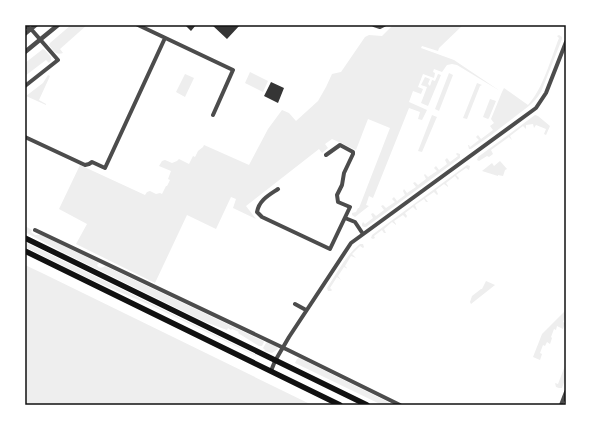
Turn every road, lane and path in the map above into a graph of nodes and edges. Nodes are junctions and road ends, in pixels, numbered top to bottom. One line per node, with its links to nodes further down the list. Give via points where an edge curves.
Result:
1 (36, 25): 7 (street)
2 (58, 25): 10 (street)
3 (138, 25): 9 (street)
4 (374, 25): 5 (street)
5 (384, 25)
6 (25, 26): 7 (street)
7 (31, 29): 8 (street); 10 (street)
8 (25, 34)
9 (165, 38): 14 (street, via 233,70); 15 (street, via 105,168 92,162 85,165)
10 (41, 39): 12 (street); 13 (street, via 58,60)
11 (566, 42): 20 (street, via 548,89 536,108)
12 (25, 52)
13 (25, 86)
14 (212, 115)
15 (25, 137)
16 (326, 155): 18 (street, via 340,145 353,152 337,195 338,202 350,207)
17 (278, 189): 18 (street, via 262,201 257,212 262,217 330,249)
18 (345, 218): 20 (street, via 355,222)
19 (35, 230): 25 (street)
20 (363, 234): 24 (street, via 351,243)
21 (25, 238): 26 (main road)
22 (25, 251): 27 (main road)
23 (295, 304): 24 (street)
24 (306, 310): 25 (street)
25 (282, 347): 26 (street); 31 (street)
26 (275, 361): 27 (street); 30 (main road)
27 (271, 371): 29 (main road)
28 (566, 392): 32 (street)
29 (340, 405)
30 (367, 405)
31 (400, 405)
32 (561, 405)

